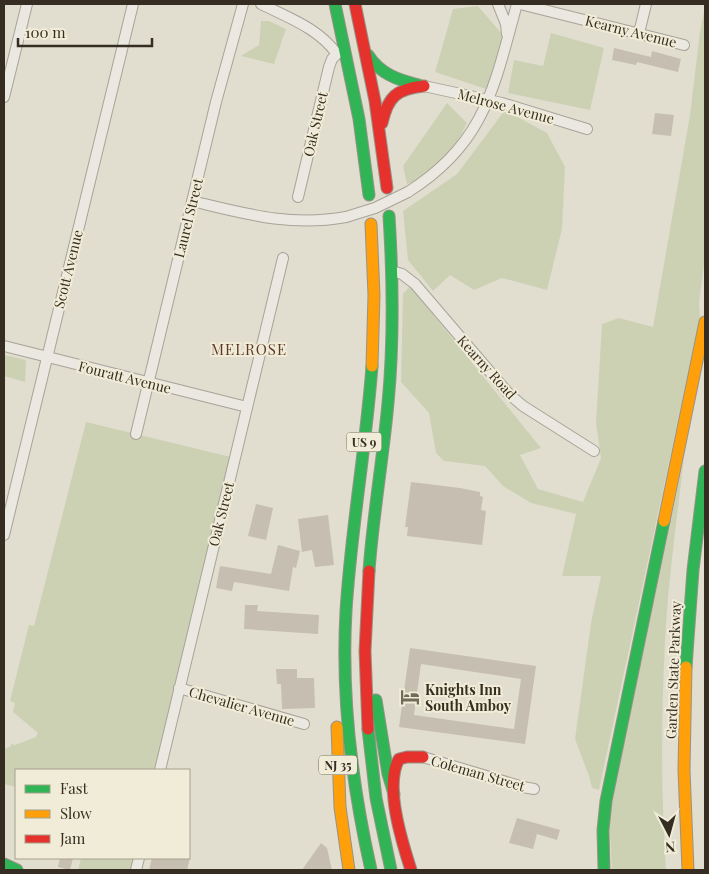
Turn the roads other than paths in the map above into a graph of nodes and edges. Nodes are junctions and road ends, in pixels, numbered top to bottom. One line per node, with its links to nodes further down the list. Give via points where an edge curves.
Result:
1 (26, 4): 17 (street)
2 (133, 4): 31 (street, Scott Avenue)
3 (243, 4): 24 (street, Laurel Street)
4 (261, 4): 14 (street, via 316,32)
5 (335, 4): 15 (main road)
6 (354, 4): 13 (main road)
7 (498, 4): 11 (street, via 506,24)
8 (519, 4): 10 (street, Kearny Avenue); 11 (street)
9 (646, 4): 10 (street)
10 (638, 33): 12 (street, Kearny Avenue)
11 (507, 41): 18 (street)
12 (684, 45)
13 (365, 49): 16 (main road, via 384,75); 20 (main road)
14 (337, 54): 15 (main road); 23 (street, Oak Street, via 329,66)
15 (352, 80): 22 (main road)
16 (424, 86): 18 (street, Melrose Avenue); 20 (main road, via 403,89 392,96 384,111)
17 (4, 98)
18 (489, 100): 19 (street, Melrose Avenue); 24 (street, bridge, via 463,144 438,171 408,192 375,208 315,222 284,221)
19 (586, 129)
20 (380, 134): 21 (main road)
21 (387, 188)
22 (368, 195)
23 (298, 197)
24 (192, 201): 32 (street, Laurel Street)
25 (389, 216): 28 (main road, US 9)
26 (371, 224): 39 (main road, US 9, via 374,281 370,385 350,567)
27 (283, 258): 33 (street, Oak Street)
28 (392, 271): 35 (street, Kearny Road, via 415,284 509,394); 38 (main road, US 9, via 388,403 369,563)
29 (705, 322): 47 (main road, via 608,791)
30 (4, 346): 31 (street, Fouratt Avenue)
31 (47, 358): 32 (street, Fouratt Avenue); 37 (street, Scott Avenue)
32 (148, 382): 33 (street, Fouratt Avenue); 34 (street, Laurel Street)
33 (247, 407): 40 (street, Oak Street)
34 (136, 434)
35 (594, 451)
36 (705, 471): 56 (main road, Garden State Parkway, via 692,576 686,674 684,771)
37 (4, 535)
38 (366, 617): 41 (main road); 52 (main road, US 9, via 368,741)
39 (345, 660): 50 (main road, NJ 35, via 337,706 340,807); 51 (main road, US 9, via 352,768)
40 (179, 688): 42 (street, Chevalier Avenue); 44 (street, Oak Street)
41 (379, 723): 43 (main road, via 396,744); 46 (main road)
42 (304, 724)
43 (423, 758): 45 (street, Coleman Street); 46 (main road, via 406,757 397,762 393,774)
44 (160, 769)
45 (534, 789)
46 (394, 794): 53 (main road)
47 (603, 850): 54 (main road); 55 (main road)
48 (4, 864): 49 (main road)
49 (17, 870)
50 (349, 870)
51 (371, 870)
52 (391, 870)
53 (411, 870)
54 (604, 870)
55 (608, 870)
56 (688, 870)

